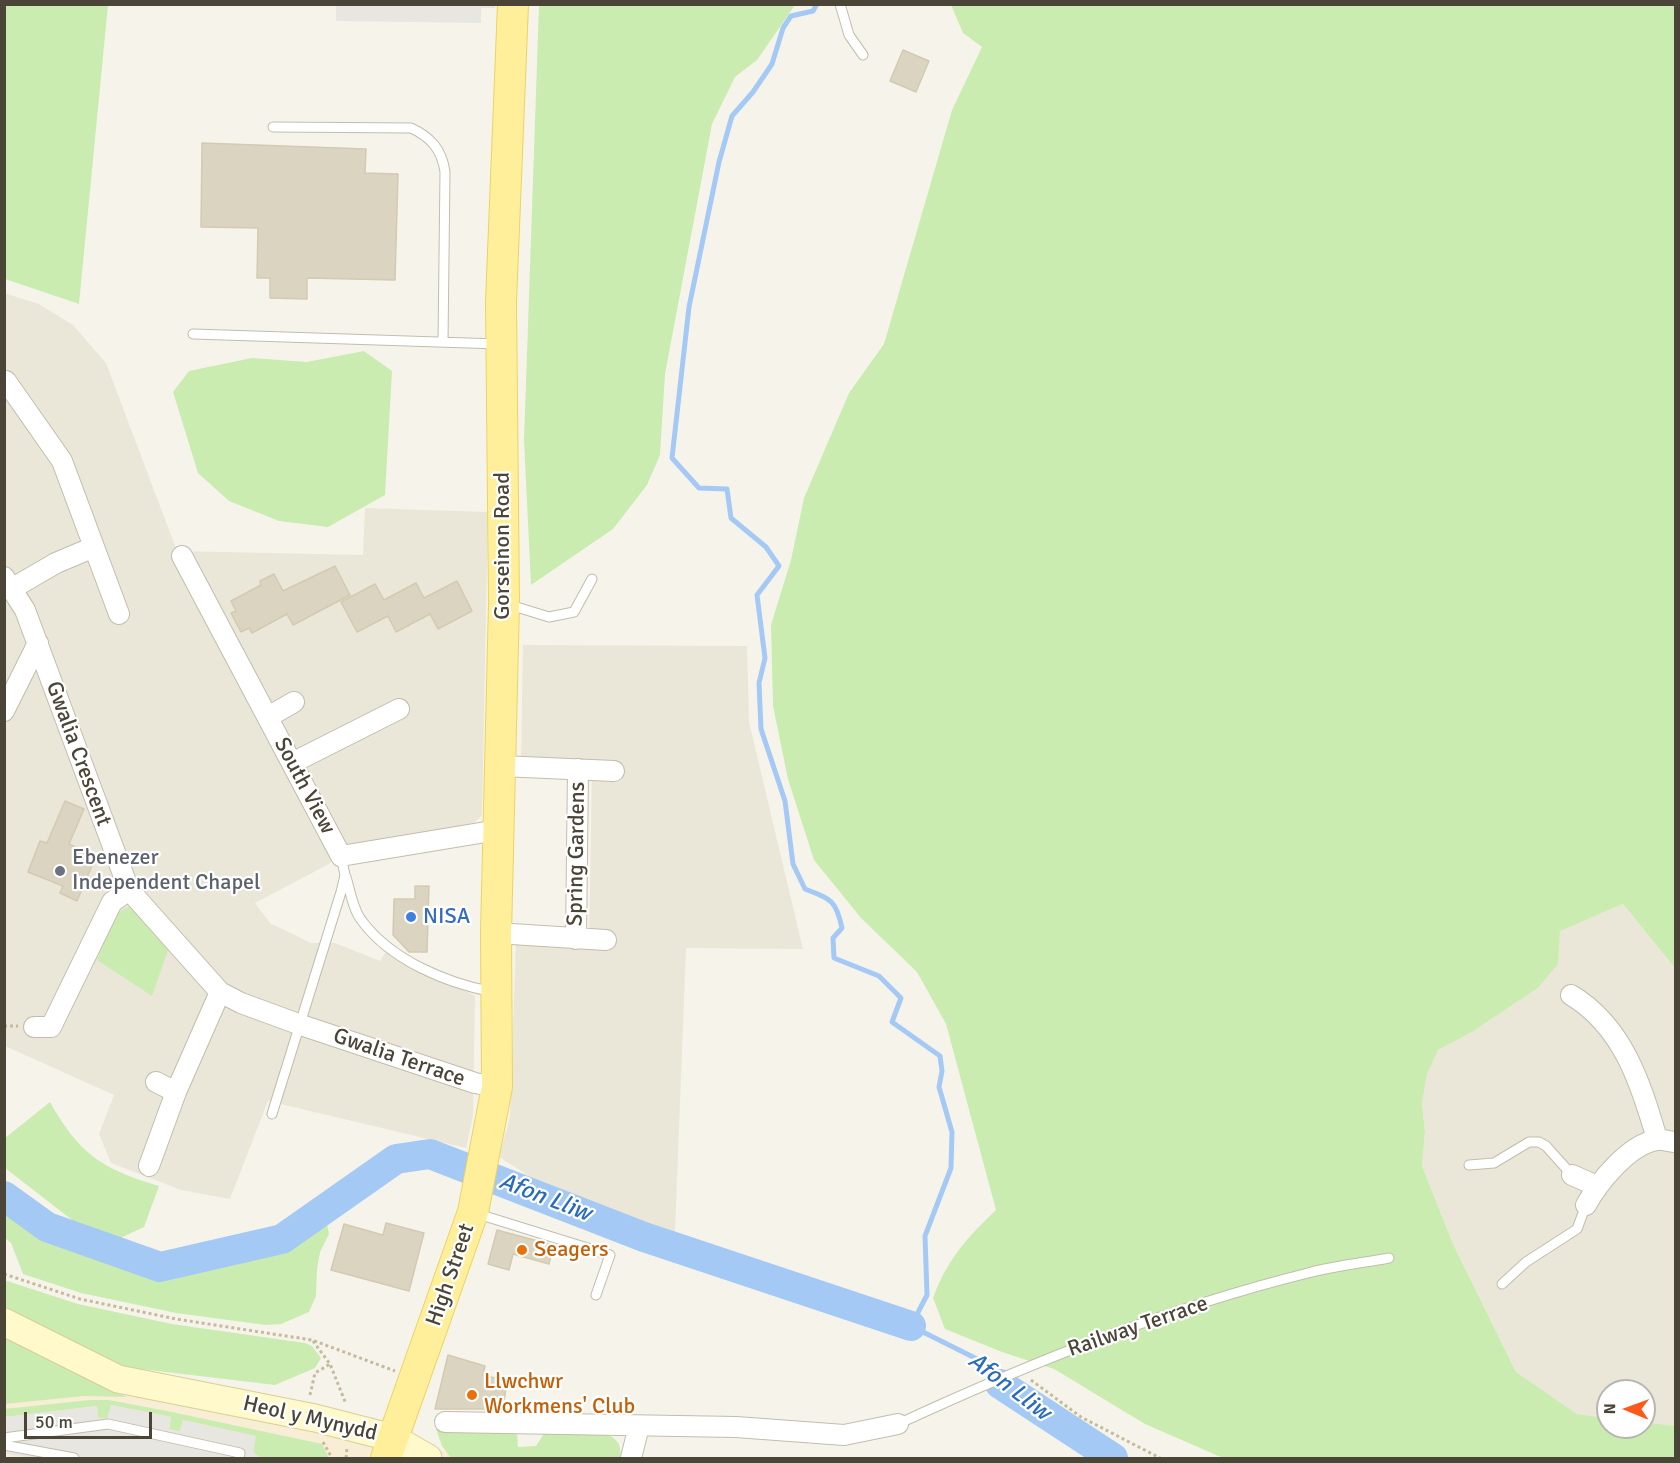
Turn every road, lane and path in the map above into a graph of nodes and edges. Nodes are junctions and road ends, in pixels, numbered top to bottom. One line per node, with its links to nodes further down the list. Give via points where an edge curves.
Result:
1 (513, 4): 7 (main road, Gorseinon Road)
2 (840, 4): 3 (lane, via 849,35)
3 (863, 55)
4 (273, 127): 6 (lane, via 411,128 424,134 436,147 445,172)
5 (193, 334): 6 (lane)
6 (443, 342): 7 (lane)
7 (501, 345): 13 (main road, Gorseinon Road)
8 (9, 394): 9 (street, via 62,461)
9 (94, 547): 12 (street); 14 (street)
10 (182, 556): 19 (street, South View, via 198,571)
11 (592, 579): 13 (lane, via 574,612 549,617)
12 (9, 583): 15 (street, Gwalia Crescent)
13 (504, 603): 21 (main road, Gorseinon Road)
14 (110, 608)
15 (38, 643): 18 (street); 27 (street, Gwalia Crescent)
16 (294, 702): 19 (street)
17 (398, 710): 20 (street)
18 (4, 711)
19 (268, 717): 20 (street, South View)
20 (292, 763): 25 (street, South View)
21 (501, 766): 22 (street, Spring Gardens); 24 (main road, Gorseinon Road)
22 (578, 769): 23 (street, Spring Gardens); 29 (street, Spring Gardens)
23 (614, 771)
24 (498, 830): 25 (street, South View); 28 (main road, Gorseinon Road)
25 (341, 856): 26 (lane)
26 (345, 875): 32 (lane, via 361,920 396,956 470,987); 34 (lane)
27 (129, 890): 31 (street, Gwalia Crescent); 35 (street, via 112,902 51,1027)
28 (496, 933): 29 (street, Spring Gardens); 32 (main road, Gorseinon Road)
29 (576, 939): 30 (street, Spring Gardens)
30 (606, 940)
31 (220, 992): 34 (street, Gwalia Crescent); 38 (street)
32 (495, 992): 37 (main road, Gorseinon Road)
33 (1571, 995): 40 (street, via 1593,1001 1625,1051)
34 (301, 1025): 37 (street, Gwalia Terrace); 39 (lane)
35 (34, 1027)
36 (156, 1082): 38 (street)
37 (497, 1087): 46 (main road, High Street)
38 (176, 1092): 42 (street)
39 (272, 1114)
40 (1666, 1141): 44 (street, via 1629,1153)
41 (1468, 1165): 43 (lane, via 1494,1163 1529,1142 1539,1142)
42 (148, 1166)
43 (1572, 1174): 44 (street)
44 (1597, 1186): 45 (street)
45 (1586, 1205): 49 (lane, via 1577,1229 1526,1262)
46 (474, 1206): 50 (lane, via 610,1255); 54 (main road, High Street)
47 (1389, 1258): 53 (lane, Railway Terrace, via 1309,1272 1220,1298)
48 (4, 1274): 52 (path, via 91,1301)
49 (1502, 1284)
50 (596, 1295)
51 (11, 1328): 58 (street, Heol y Mynydd, via 128,1382)
52 (312, 1340): 54 (path); 58 (path, via 330,1364 343,1393)
53 (1014, 1373): 56 (lane, Railway Terrace); 66 (path, via 1081,1417)
54 (416, 1379): 61 (main road, High Street)
55 (445, 1422): 57 (street)
56 (898, 1424): 57 (street, via 844,1435 736,1427)
57 (639, 1426): 65 (street)
58 (351, 1427): 61 (street, Heol y Mynydd)
59 (4, 1438): 63 (lane, via 108,1424 240,1453)
60 (4, 1445): 62 (lane)
61 (390, 1448): 64 (street, Heol y Mynydd)
62 (74, 1458)
63 (239, 1458)
64 (428, 1458)
65 (631, 1458)
66 (1160, 1458)

